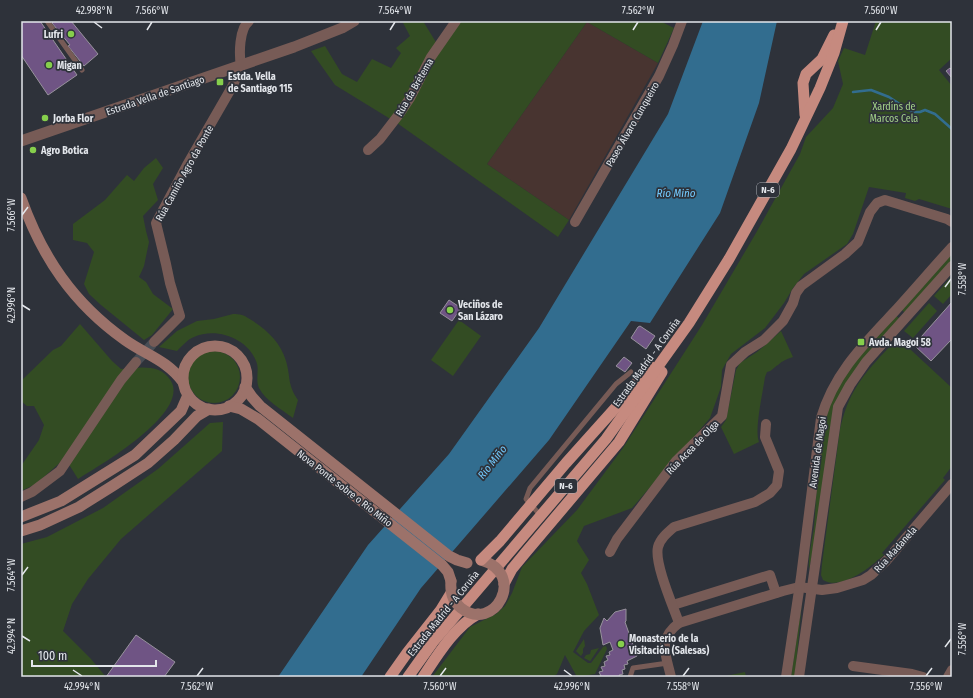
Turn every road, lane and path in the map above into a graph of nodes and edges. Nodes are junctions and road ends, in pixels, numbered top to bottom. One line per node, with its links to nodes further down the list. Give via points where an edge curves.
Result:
1 (47, 21): 8 (lane)
2 (249, 21): 7 (street, via 244,28)
3 (354, 21): 7 (street, Estrada Vella de Santiago, via 294,48)
4 (456, 21): 11 (street, Rúa da Brétema, via 431,57 400,113)
5 (682, 21): 13 (street, Paseo Álvaro Cunqueiro, via 659,76)
6 (842, 23): 9 (highway, Estrada Madrid - A Coruña / N-6, via 834,53); 9 (highway, via 822,59 806,74 803,83)
7 (238, 67): 10 (street, Estrada Vella de Santiago); 19 (street, Rúa Camiño Agro da Ponte, via 232,88 156,223 180,316)
8 (82, 70)
9 (805, 120): 15 (highway, Estrada Madrid - A Coruña / N-6)
10 (21, 141)
11 (368, 150)
12 (21, 198): 21 (main road, via 45,254 74,295 112,331)
13 (575, 222)
14 (952, 222): 35 (street, Rúa Acea de Olga, via 885,200 877,203 870,212 858,242 802,286 783,321 764,340 731,365 722,416 676,462 617,539)
15 (746, 230): 18 (highway, Estrada Madrid - A Coruña / N-6); 39 (highway, via 696,324 663,370 619,442 512,569)
16 (952, 247): 40 (street, Avenida de Magoi, via 854,354 825,402)
17 (952, 266): 41 (street, Avenida de Magoi, via 866,362 838,407)
18 (712, 287): 32 (highway, Estrada Madrid - A Coruña / N-6, via 606,439); 36 (highway, bridge, via 651,365)
19 (154, 342)
20 (190, 358): 21 (main road, via 178,362); 24 (main road, via 183,372); 25 (main road, via 208,347 219,346 229,350 238,356 244,365)
21 (160, 359): 24 (main road, via 174,370)
22 (136, 362): 31 (street, via 121,380 60,471)
23 (631, 372): 32 (lane, via 616,384 530,488 526,499)
24 (183, 382): 26 (main road)
25 (245, 387): 27 (main road, via 239,398); 37 (main road, Nova Ponte sobre o Río Miño, via 265,410 449,556)
26 (188, 395): 28 (main road, via 197,404); 33 (main road, via 181,411 136,455 61,501)
27 (229, 406): 28 (main road); 38 (main road, Nova Ponte sobre o Río Miño, via 241,408 258,419 442,565)
28 (209, 409): 34 (main road, via 197,416 148,463 79,507)
29 (766, 424): 44 (street, via 765,436 780,471 777,485 770,493 755,502 674,527 661,540 658,557)
30 (952, 484): 41 (street, Rúa Madanela, via 872,574 846,586)
31 (21, 497)
32 (541, 516): 52 (highway, Estrada Madrid - A Coruña / N-6, via 433,642)
33 (21, 517)
34 (21, 531)
35 (610, 552)
36 (481, 560): 37 (main road); 39 (main road, bridge, via 498,569)
37 (467, 563): 38 (main road, via 456,571)
38 (451, 581): 42 (main road, bridge)
39 (504, 584): 45 (main road, bridge, via 501,602 487,613)
40 (799, 588): 41 (street, Rúa Madanela); 43 (street, Rúa Madanela); 56 (street, Avenida de Magoi)
41 (812, 589): 57 (street, Avenida de Magoi)
42 (451, 593): 45 (main road, bridge, via 453,600 464,611); 51 (highway)
43 (776, 593): 44 (street, via 770,575); 46 (street, Rúa Madanela)
44 (673, 605): 46 (street)
45 (478, 614): 53 (highway, via 458,630)
46 (679, 623): 47 (street, via 666,638 664,649)
47 (668, 663): 54 (lane, via 633,668); 55 (street)
48 (853, 666): 50 (street)
49 (952, 670): 59 (street)
50 (897, 674): 58 (street)
51 (390, 677)
52 (408, 677)
53 (422, 677)
54 (630, 677)
55 (671, 677)
56 (786, 677)
57 (799, 677)
58 (923, 677)
59 (948, 677)

